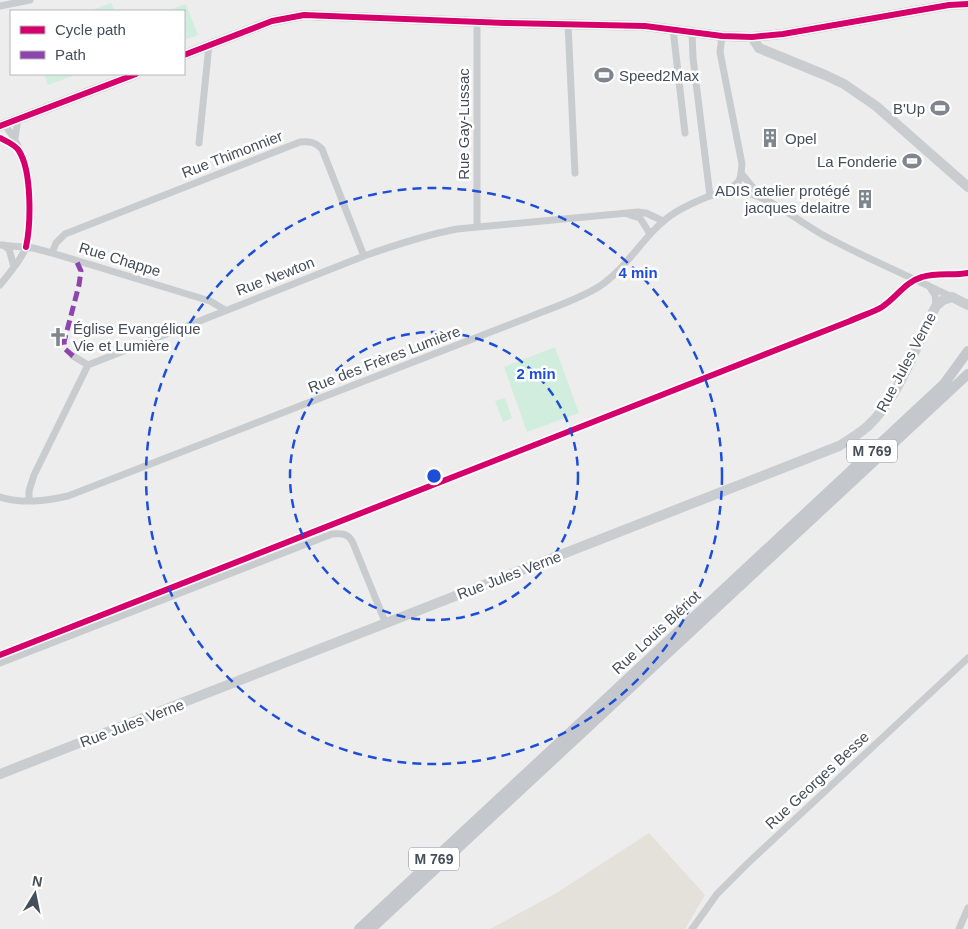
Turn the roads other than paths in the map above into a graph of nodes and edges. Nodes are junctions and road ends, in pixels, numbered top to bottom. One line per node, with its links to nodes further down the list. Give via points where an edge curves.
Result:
1 (30, 0): 3 (street)
2 (968, 4): 9 (main road)
3 (3, 5)
4 (477, 22): 5 (main road); 10 (main road, via 304,15 272,21); 28 (street, Rue Gay-Lussac)
5 (568, 24): 6 (main road); 20 (street)
6 (673, 29): 7 (main road); 15 (street)
7 (692, 32): 8 (main road); 25 (street)
8 (722, 36): 9 (main road); 21 (street, via 720,52 742,164)
9 (752, 37): 22 (main road, via 759,48 825,74 876,106)
10 (210, 45): 11 (main road); 18 (street)
11 (185, 55)
12 (133, 75): 13 (main road)
13 (18, 119): 14 (main road); 17 (street)
14 (2, 126): 17 (street)
15 (684, 133)
16 (0, 138): 19 (street)
17 (15, 138): 19 (street)
18 (199, 143)
19 (18, 148): 31 (street, via 26,164 28,180 29,234)
20 (575, 173)
21 (741, 173): 23 (street, via 739,181); 24 (street)
22 (968, 187)
23 (727, 190): 24 (street); 25 (street, Rue des Frères Lumière)
24 (759, 195): 36 (street, via 823,235)
25 (710, 196): 27 (street, Rue des Frères Lumière)
26 (625, 214): 27 (street, Rue Newton, via 642,212); 28 (street, Rue Newton); 29 (street, via 640,218)
27 (663, 221): 29 (street, Rue des Frères Lumière)
28 (477, 227): 33 (street, Rue Newton, via 433,233)
29 (650, 234): 46 (street, Rue des Frères Lumière, via 610,279 581,296 68,496)
30 (1, 245): 31 (street, Rue Chappe); 34 (street, Rue Chappe, via 9,249)
31 (26, 247): 32 (street, Rue Chappe); 34 (street)
32 (52, 253): 33 (street, Rue Thimonnier, via 56,243 66,234 309,141 322,149); 40 (street, Rue Chappe, via 210,301)
33 (364, 256): 40 (street, Rue Newton)
34 (14, 267): 35 (street)
35 (0, 285)
36 (929, 286): 37 (street); 39 (street)
37 (952, 297): 38 (main road); 39 (main road, Rue Jules Verne)
38 (968, 305)
39 (936, 306): 47 (main road, Rue Jules Verne, via 889,401 854,438)
40 (225, 310): 43 (street, Rue Newton)
41 (968, 351): 52 (main road, Rue Louis Blériot / M 769, via 944,384)
42 (73, 356): 43 (street)
43 (88, 365): 46 (street, via 34,475 29,491)
44 (965, 377): 53 (main road, Rue Louis Blériot / M 769)
45 (0, 497): 46 (street, Rue des Frères Lumière)
46 (30, 501)
47 (386, 624): 49 (street, via 350,536 332,534); 50 (main road, Rue Jules Verne)
48 (968, 658): 54 (street, Rue Georges Besse, via 728,883)
49 (0, 664)
50 (0, 774)
51 (968, 908): 55 (street)
52 (359, 929)
53 (371, 929)
54 (692, 929)
55 (959, 929)

